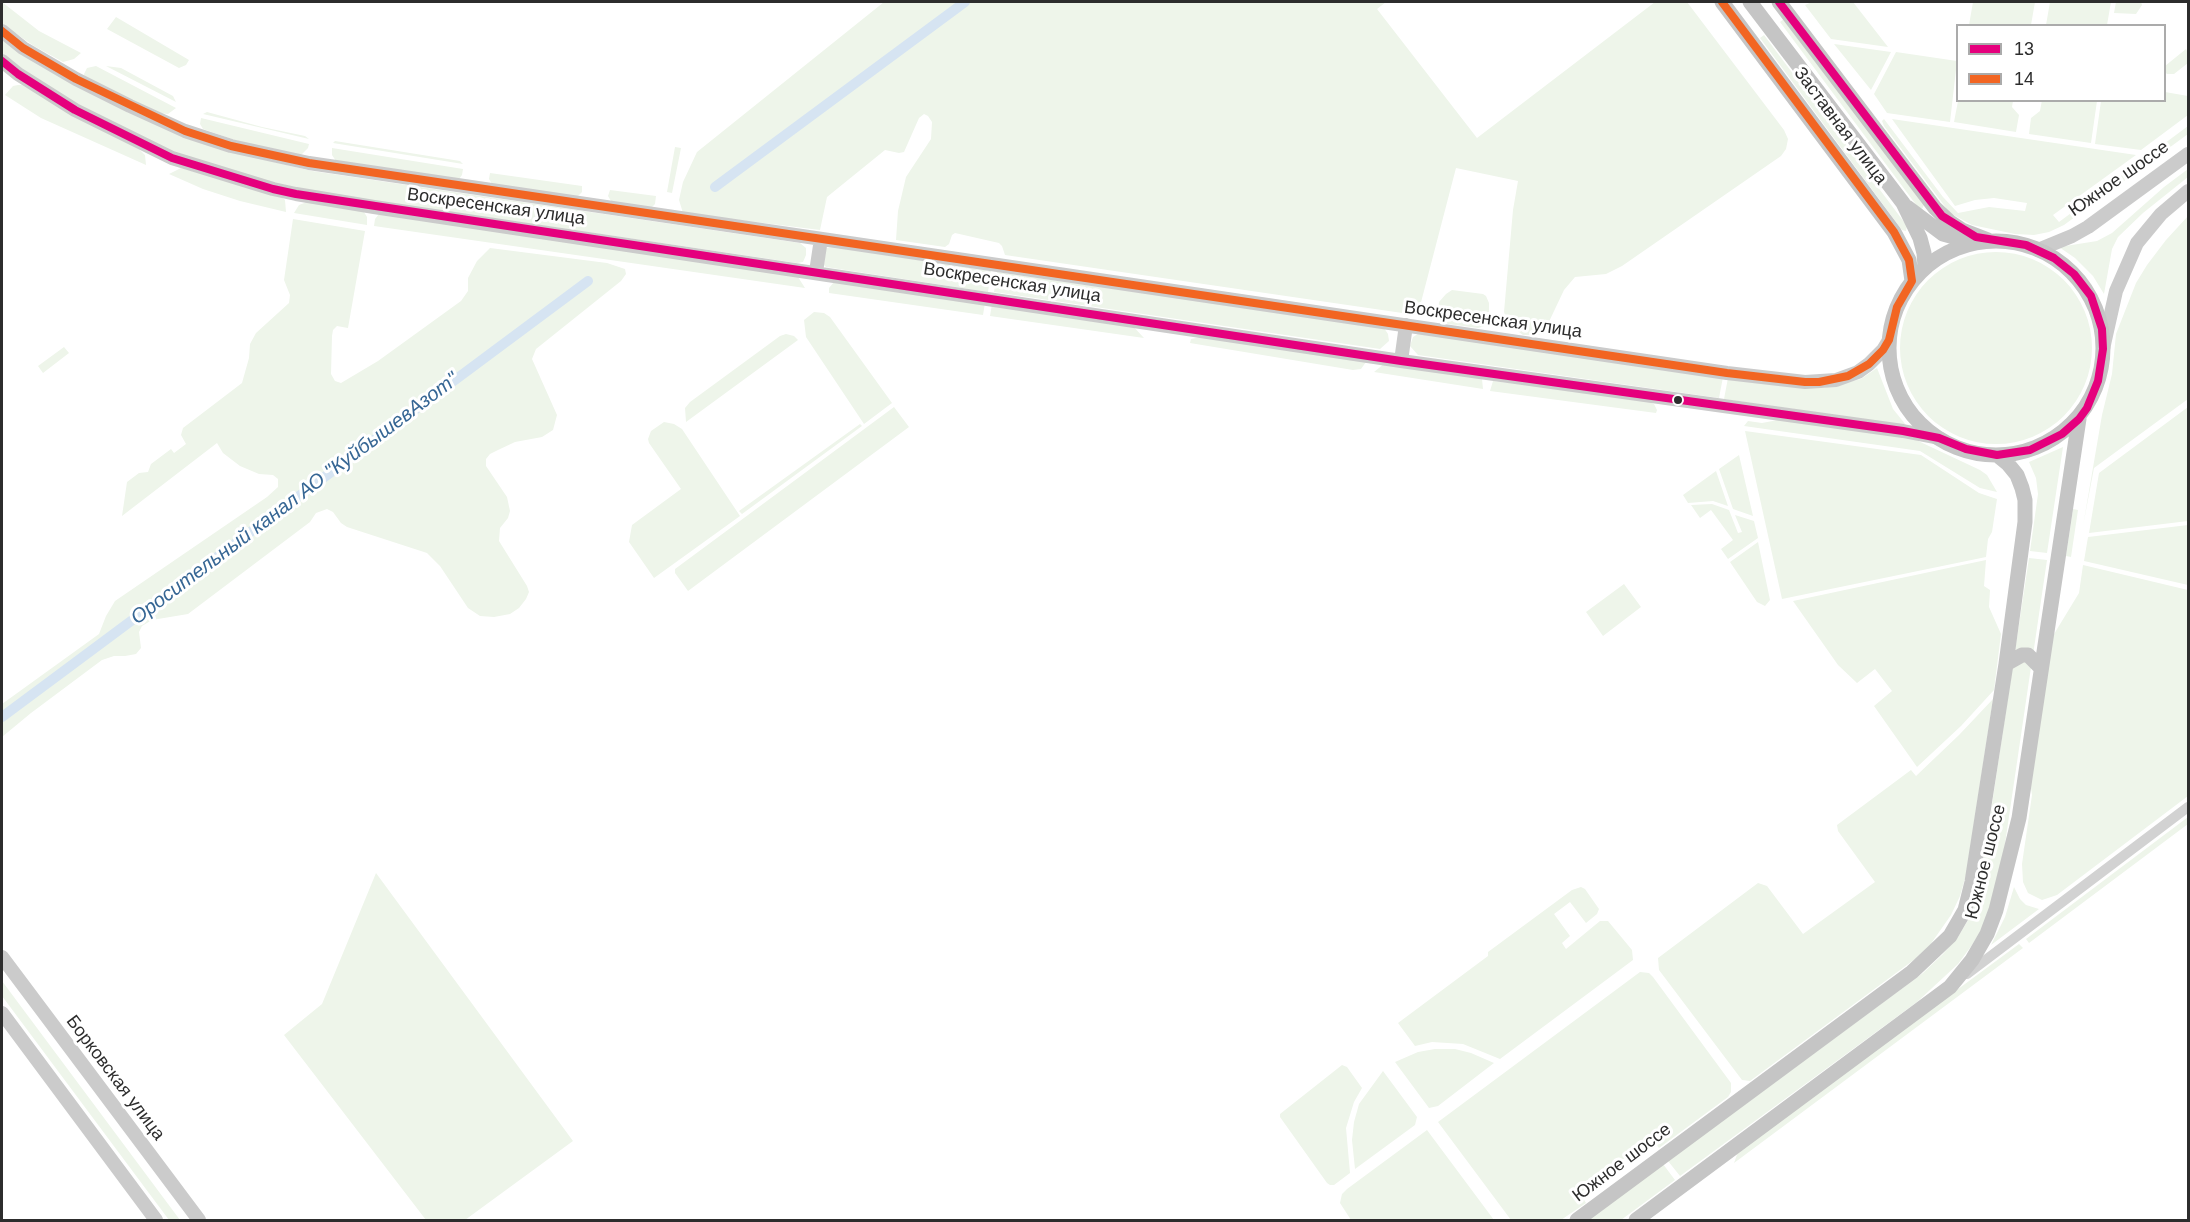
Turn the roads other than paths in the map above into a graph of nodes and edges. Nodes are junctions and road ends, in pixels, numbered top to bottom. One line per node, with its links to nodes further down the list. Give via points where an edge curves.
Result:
1 (1722, 2): 15 (main road, Заставная улица, via 1894,232 1909,260)
2 (1750, 2): 8 (main road, Заставная улица)
3 (1779, 2): 10 (main road, Заставная улица, via 1935,208 1962,230)
4 (2, 31): 9 (main road, Воскресенская улица, via 46,62 121,102 185,131 231,146 326,166)
5 (2, 61): 14 (main road, Воскресенская улица, via 75,110 172,158 273,189)
6 (2188, 153): 12 (main road, Южное шоссе, via 2088,227)
7 (2188, 191): 18 (main road, via 2161,214 2137,243 2116,291)
8 (1903, 203): 11 (main road, Заставная улица, via 1943,234); 13 (main road, Заставная улица, via 1920,238)
9 (821, 239): 14 (main road); 16 (main road, Воскресенская улица)
10 (1994, 241): 11 (main road); 12 (main road)
11 (1975, 243): 13 (main road, via 1957,247)
12 (2038, 250): 18 (main road, via 2066,266 2091,296 2102,329)
13 (1925, 267): 15 (main road)
14 (816, 272): 19 (main road, Воскресенская улица)
15 (1912, 281): 17 (main road, via 1897,307)
16 (1406, 325): 17 (main road, Воскресенская улица, via 1805,382 1836,380 1858,372); 19 (main road)
17 (1889, 340): 21 (main road, via 1891,368 1902,399 1920,423)
18 (2103, 349): 20 (main road, via 2093,396)
19 (1401, 361): 21 (main road, Воскресенская улица)
20 (2079, 419): 22 (main road, via 2048,443); 24 (main road, Южное шоссе)
21 (1939, 438): 22 (main road)
22 (1997, 455): 23 (main road, Южное шоссе, via 2017,475 2025,501)
23 (2006, 664): 24 (main road, via 2022,654); 31 (main road, Южное шоссе, via 1972,882 1965,910 1950,936 1912,972)
24 (2040, 667): 27 (main road, Южное шоссе, via 2019,818 1996,910 1977,951)
25 (2188, 807): 27 (street)
26 (2, 957): 30 (main road, Борковская улица)
27 (1950, 987): 32 (main road, Южное шоссе)
28 (2, 1013): 29 (main road)
29 (156, 1221)
30 (199, 1221)
31 (1577, 1221)
32 (1636, 1221)

